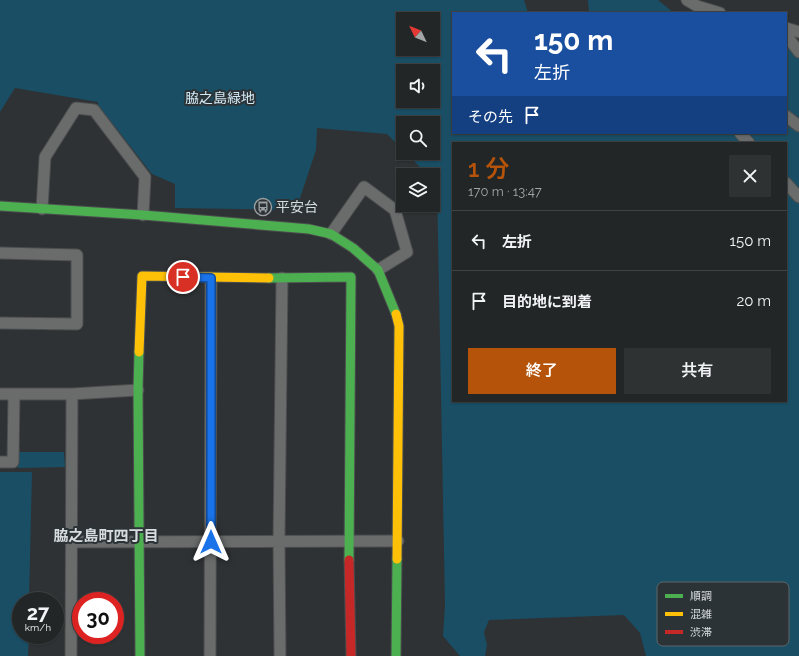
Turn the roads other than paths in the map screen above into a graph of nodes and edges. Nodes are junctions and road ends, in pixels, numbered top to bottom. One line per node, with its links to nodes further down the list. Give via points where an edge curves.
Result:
1 (687, 0): 2 (street)
2 (717, 12)
3 (787, 28): 4 (street)
4 (799, 32)
5 (787, 36): 6 (street)
6 (799, 52)
7 (787, 117): 8 (street)
8 (799, 126)
9 (741, 134): 10 (street)
10 (748, 142)
11 (787, 184): 12 (street)
12 (799, 197)
13 (0, 206): 14 (street)
14 (42, 209): 15 (street); 15 (street, via 46,157 76,108 94,110 146,177)
15 (143, 215): 16 (street, via 289,226)
16 (331, 234): 18 (street, via 353,248); 18 (street, via 364,187 395,210 407,252)
17 (0, 254): 21 (street, via 77,254 77,324)
18 (378, 270): 28 (street, via 399,326)
19 (211, 278): 20 (street); 22 (street, via 142,276); 31 (street)
20 (282, 278): 27 (street); 32 (street, via 351,278)
21 (0, 323)
22 (138, 390): 25 (street); 30 (street)
23 (0, 394): 24 (street)
24 (14, 394): 25 (street); 26 (street, via 13,462)
25 (72, 394): 29 (street)
26 (0, 462)
27 (279, 540): 31 (street); 32 (street); 36 (street)
28 (398, 541): 32 (street); 38 (street)
29 (71, 542): 30 (street); 33 (street)
30 (140, 542): 31 (street); 34 (street)
31 (211, 542): 35 (street)
32 (349, 542): 37 (street)
33 (71, 656)
34 (140, 656)
35 (210, 656)
36 (280, 656)
37 (351, 656)
38 (396, 656)

